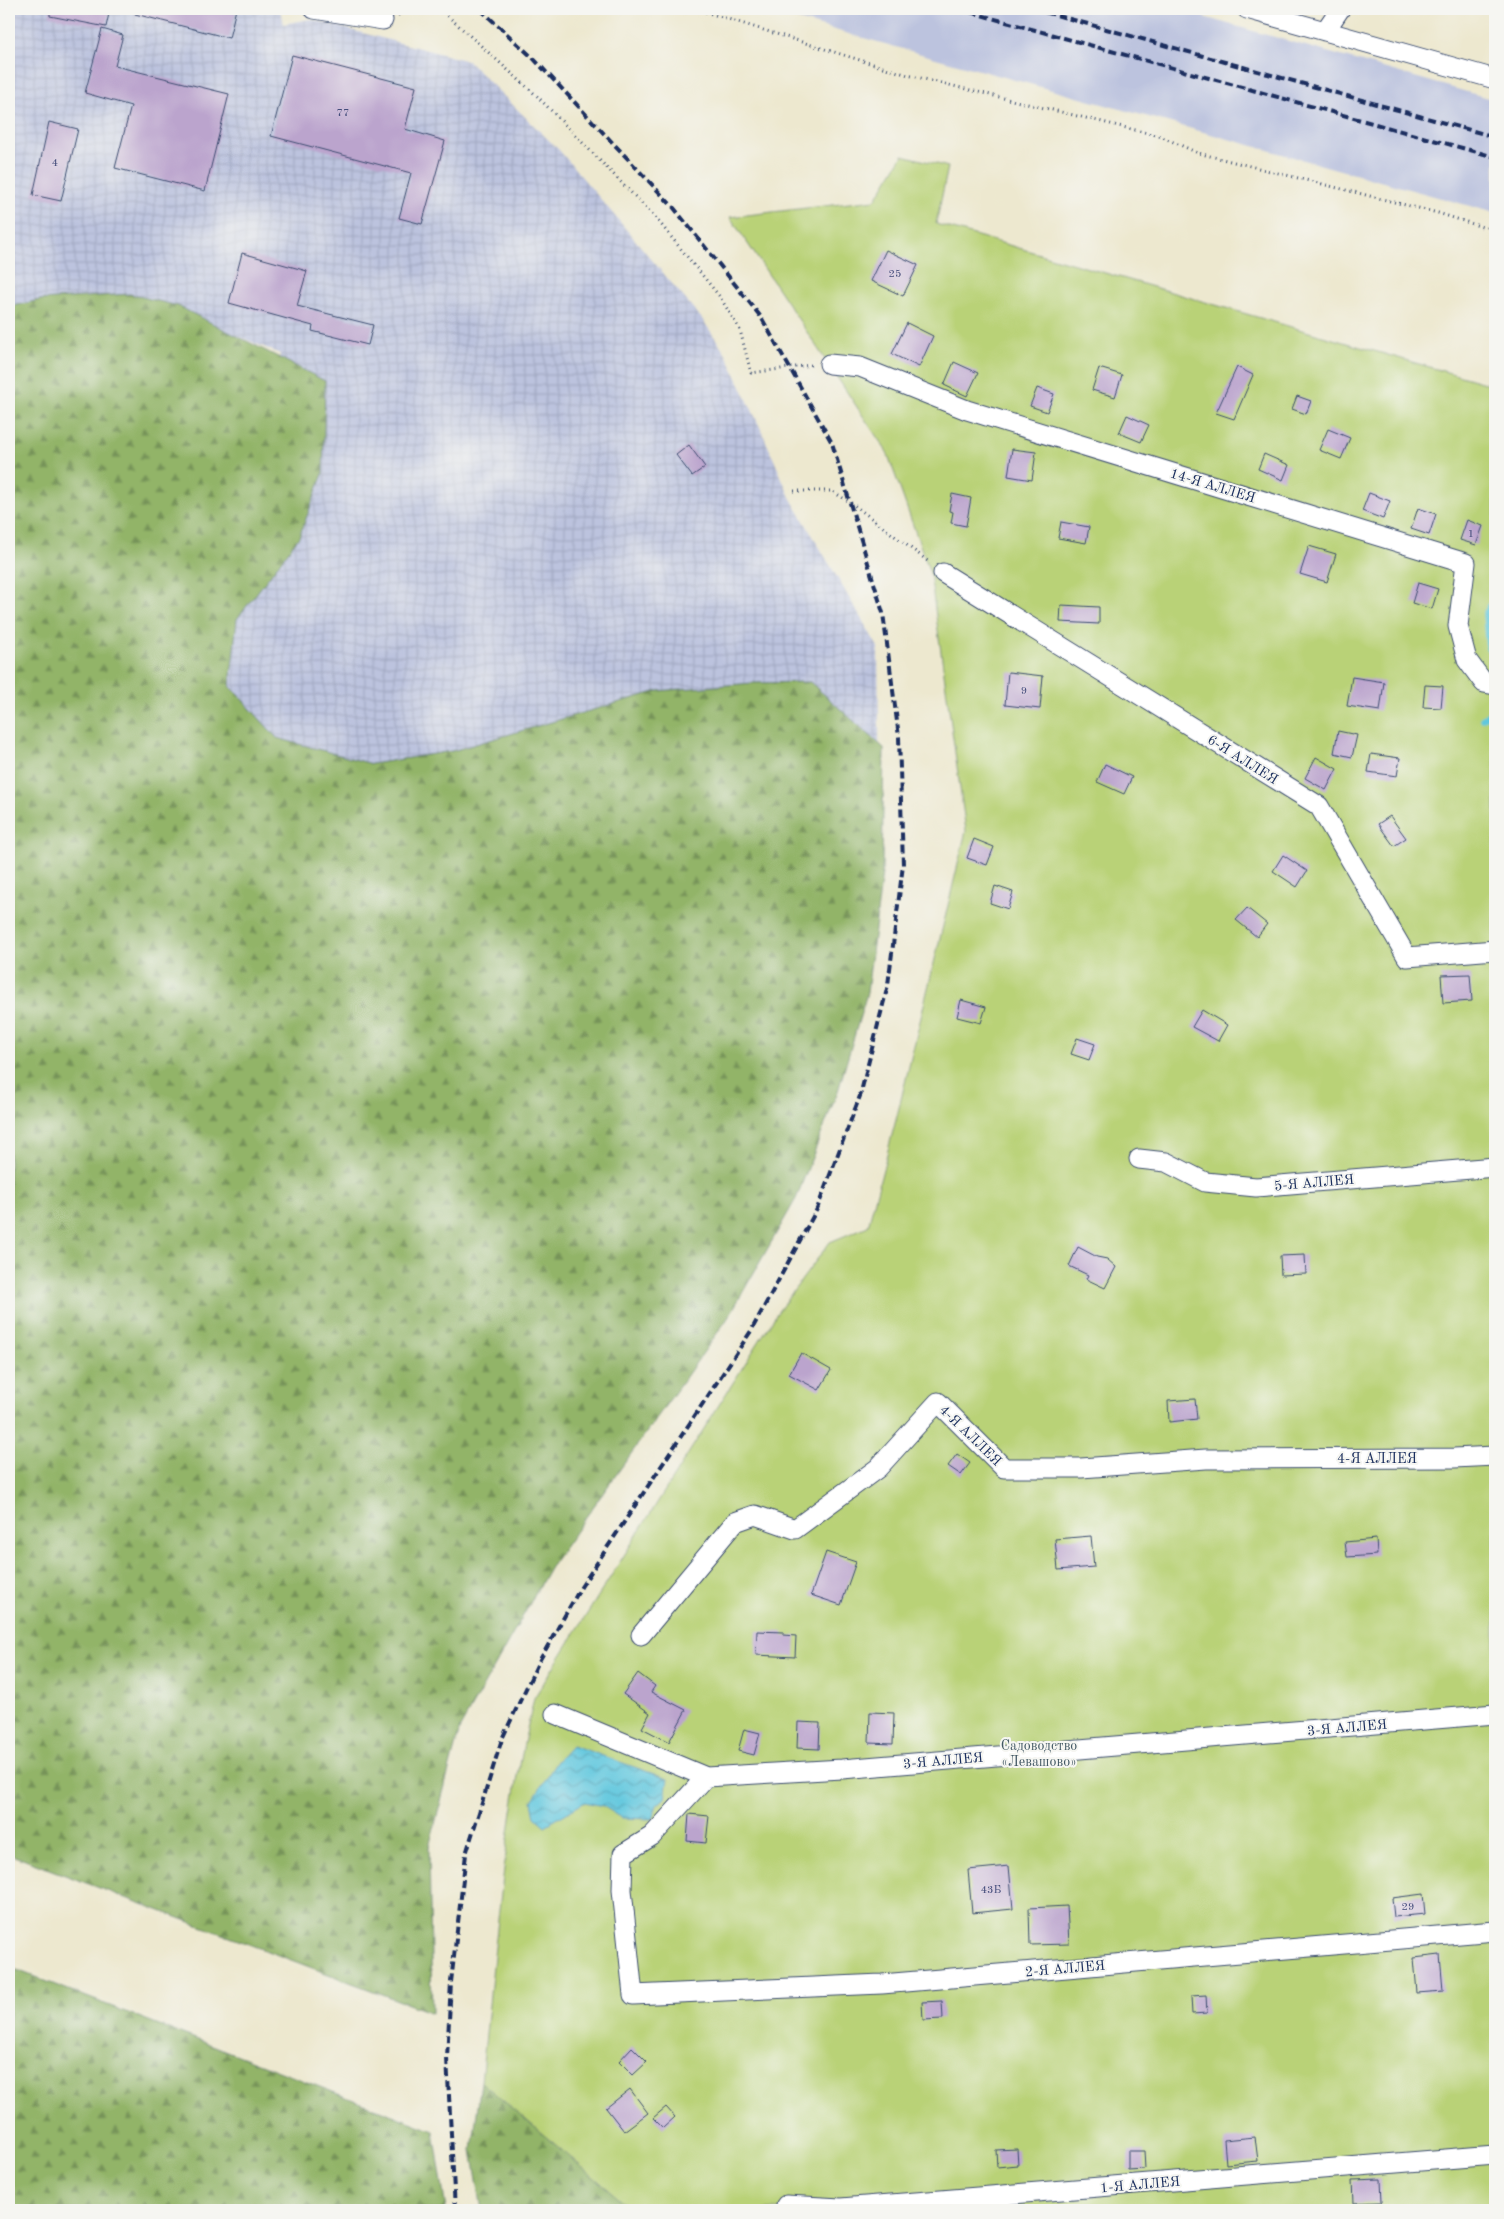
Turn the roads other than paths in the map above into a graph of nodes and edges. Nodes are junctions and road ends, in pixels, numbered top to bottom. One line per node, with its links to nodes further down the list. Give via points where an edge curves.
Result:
1 (314, 9): 4 (street)
2 (1247, 9): 5 (street)
3 (1340, 9): 5 (street)
4 (383, 20)
5 (1325, 31): 6 (street)
6 (1495, 79)
7 (829, 364): 9 (street, 14-Я АЛЛЕЯ, via 860,367 967,410 1466,563 1458,626 1467,660 1484,683)
8 (943, 573): 10 (street, 6-Я АЛЛЕЯ, via 1319,806 1407,957)
9 (1495, 685)
10 (1495, 950)
11 (1138, 1159): 12 (street, 5-Я АЛЛЕЯ, via 1166,1162 1205,1182 1256,1187)
12 (1495, 1167)
13 (1495, 1456): 14 (street, 4-Я АЛЛЕЯ, via 1206,1458 1081,1468 1004,1468 938,1402 878,1468 795,1529 755,1515 735,1522)
14 (640, 1635)
15 (555, 1714): 17 (street)
16 (1495, 1714): 17 (street, 3-Я АЛЛЕЯ, via 852,1768)
17 (706, 1777): 18 (street, 2-Я АЛЛЕЯ, via 652,1836 623,1854 622,1890 633,1995 882,1984)
18 (1495, 1931)
19 (1495, 2155): 20 (street, 1-Я АЛЛЕЯ, via 841,2208)
20 (786, 2205)

